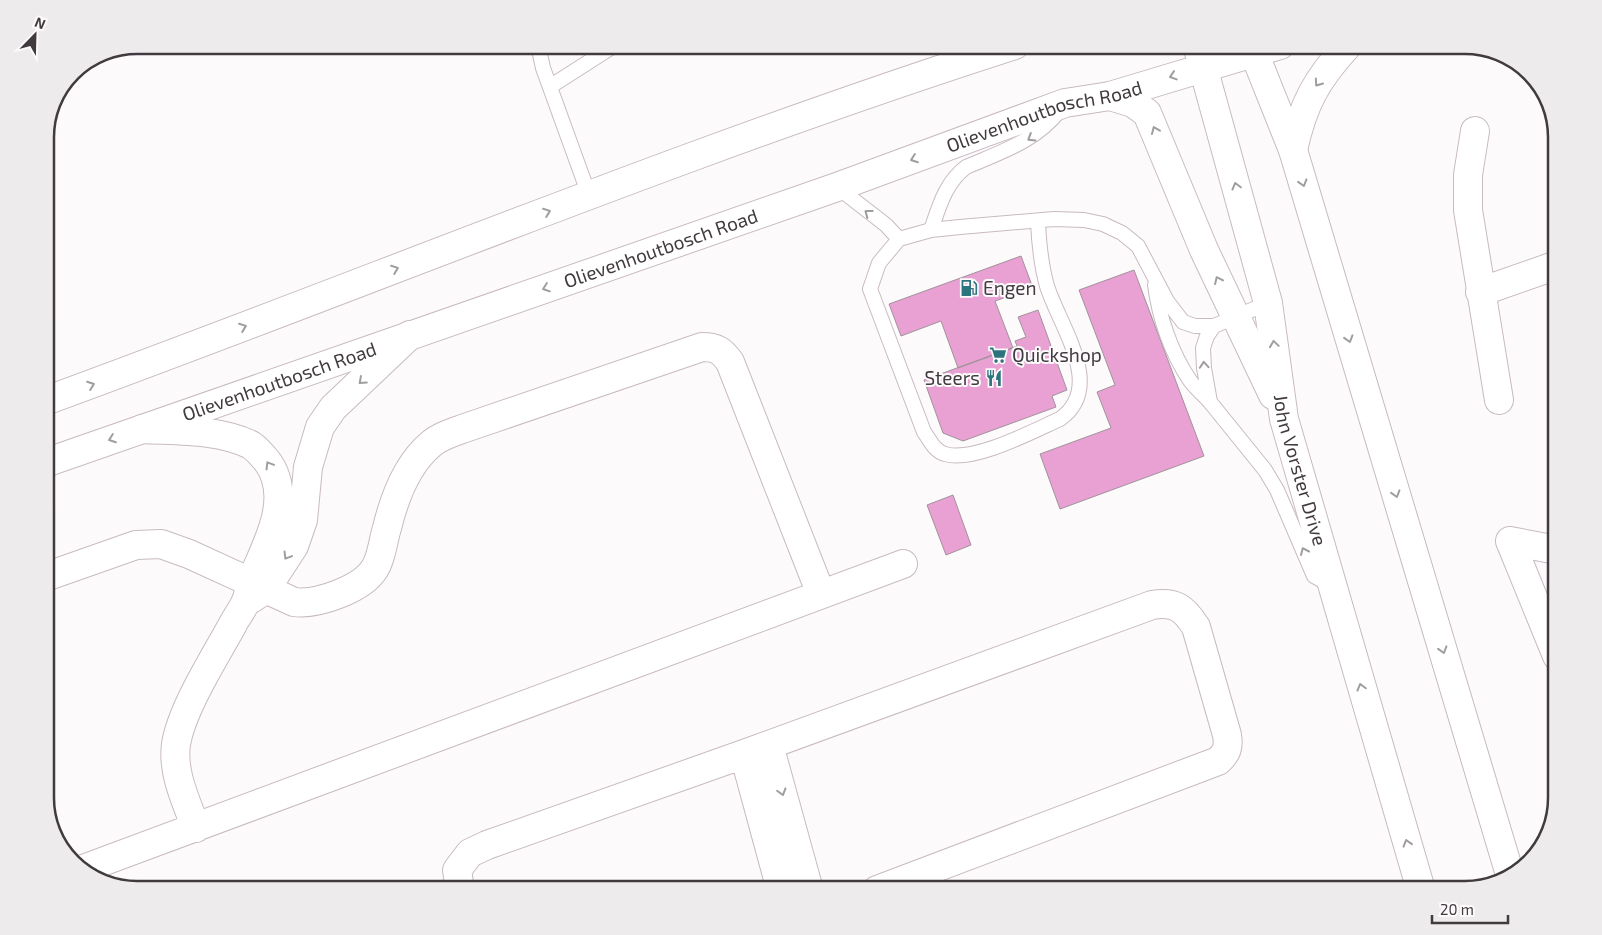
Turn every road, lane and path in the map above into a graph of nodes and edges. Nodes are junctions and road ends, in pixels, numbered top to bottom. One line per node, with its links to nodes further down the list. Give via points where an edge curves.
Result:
1 (539, 54): 10 (lane)
2 (601, 54): 10 (lane)
3 (960, 54): 9 (street)
4 (987, 54): 9 (street)
5 (1216, 54): 8 (street, Olievenhoutbosch Road)
6 (1254, 54): 14 (street)
7 (1341, 54): 14 (street, one-way to 14, via 1304,106)
8 (1201, 56): 11 (street, Olievenhoutbosch Road, one-way to 11); 23 (street, John Vorster Drive, one-way to 8)
9 (927, 73): 16 (street)
10 (551, 86): 16 (lane)
11 (1110, 96): 12 (street, Olievenhoutbosch Road); 24 (street, one-way to 11, via 1204,250 1147,113 1134,103)
12 (1065, 103): 15 (street, Olievenhoutbosch Road, one-way to 15); 18 (lane, one-way to 18, via 1040,132 1025,142 958,173 947,188)
13 (1475, 131): 22 (street, via 1468,175 1468,210)
14 (1292, 150): 42 (street, one-way to 42)
15 (837, 187): 19 (lane, one-way to 15); 25 (street, Olievenhoutbosch Road, one-way to 25)
16 (590, 195): 26 (street, one-way to 16)
17 (1038, 222): 18 (lane); 19 (lane, via 1043,272 1073,346 1079,393 1068,414 1060,419 1005,444 967,454 944,454 936,449 924,432 876,309 870,289 874,274); 21 (lane, via 1084,220 1112,228 1138,246)
18 (931, 230): 19 (lane)
19 (899, 239)
20 (1548, 268): 22 (street)
21 (1153, 272): 24 (lane, via 1183,322 1195,326); 28 (lane, via 1157,300 1171,345 1189,380)
22 (1480, 292): 27 (street)
23 (1268, 303): 24 (lane); 29 (street, John Vorster Drive, one-way to 23)
24 (1225, 321): 28 (lane, one-way to 24, via 1204,348 1207,336); 29 (street)
25 (410, 335): 30 (street, Olievenhoutbosch Road); 36 (street, one-way to 36, via 333,408 320,427 308,467 303,520 294,546)
26 (54, 399)
27 (1499, 400)
28 (1210, 402): 35 (lane, one-way to 28, via 1314,576 1269,477)
29 (1284, 419): 35 (street, John Vorster Drive)
30 (141, 429): 31 (street, Olievenhoutbosch Road, one-way to 31); 36 (street, one-way to 30, via 277,512 278,484 271,466 252,446 239,440 203,432)
31 (54, 460)
32 (1548, 548): 38 (street, via 1510,541)
33 (903, 564): 37 (street)
34 (54, 574): 36 (street, via 116,551 161,544)
35 (1333, 587): 47 (street, John Vorster Drive, one-way to 35)
36 (254, 591): 37 (street, via 306,604 355,586 370,576 377,564 391,510 411,467 432,443 448,434 702,348 713,348 720,350 730,362); 40 (street, via 188,709 177,741 175,754 179,781)
37 (821, 594): 40 (street)
38 (1548, 634)
39 (756, 750): 43 (street, via 478,849 463,860 457,870); 44 (street); 45 (street, one-way to 45); 46 (street, via 1152,605 1164,603 1186,612 1196,627 1226,735 1228,746 1225,755 1218,761)
40 (196, 828): 41 (street)
41 (90, 867)
42 (1508, 869)
43 (459, 881)
44 (778, 881)
45 (806, 881)
46 (901, 881)
47 (1418, 881)

